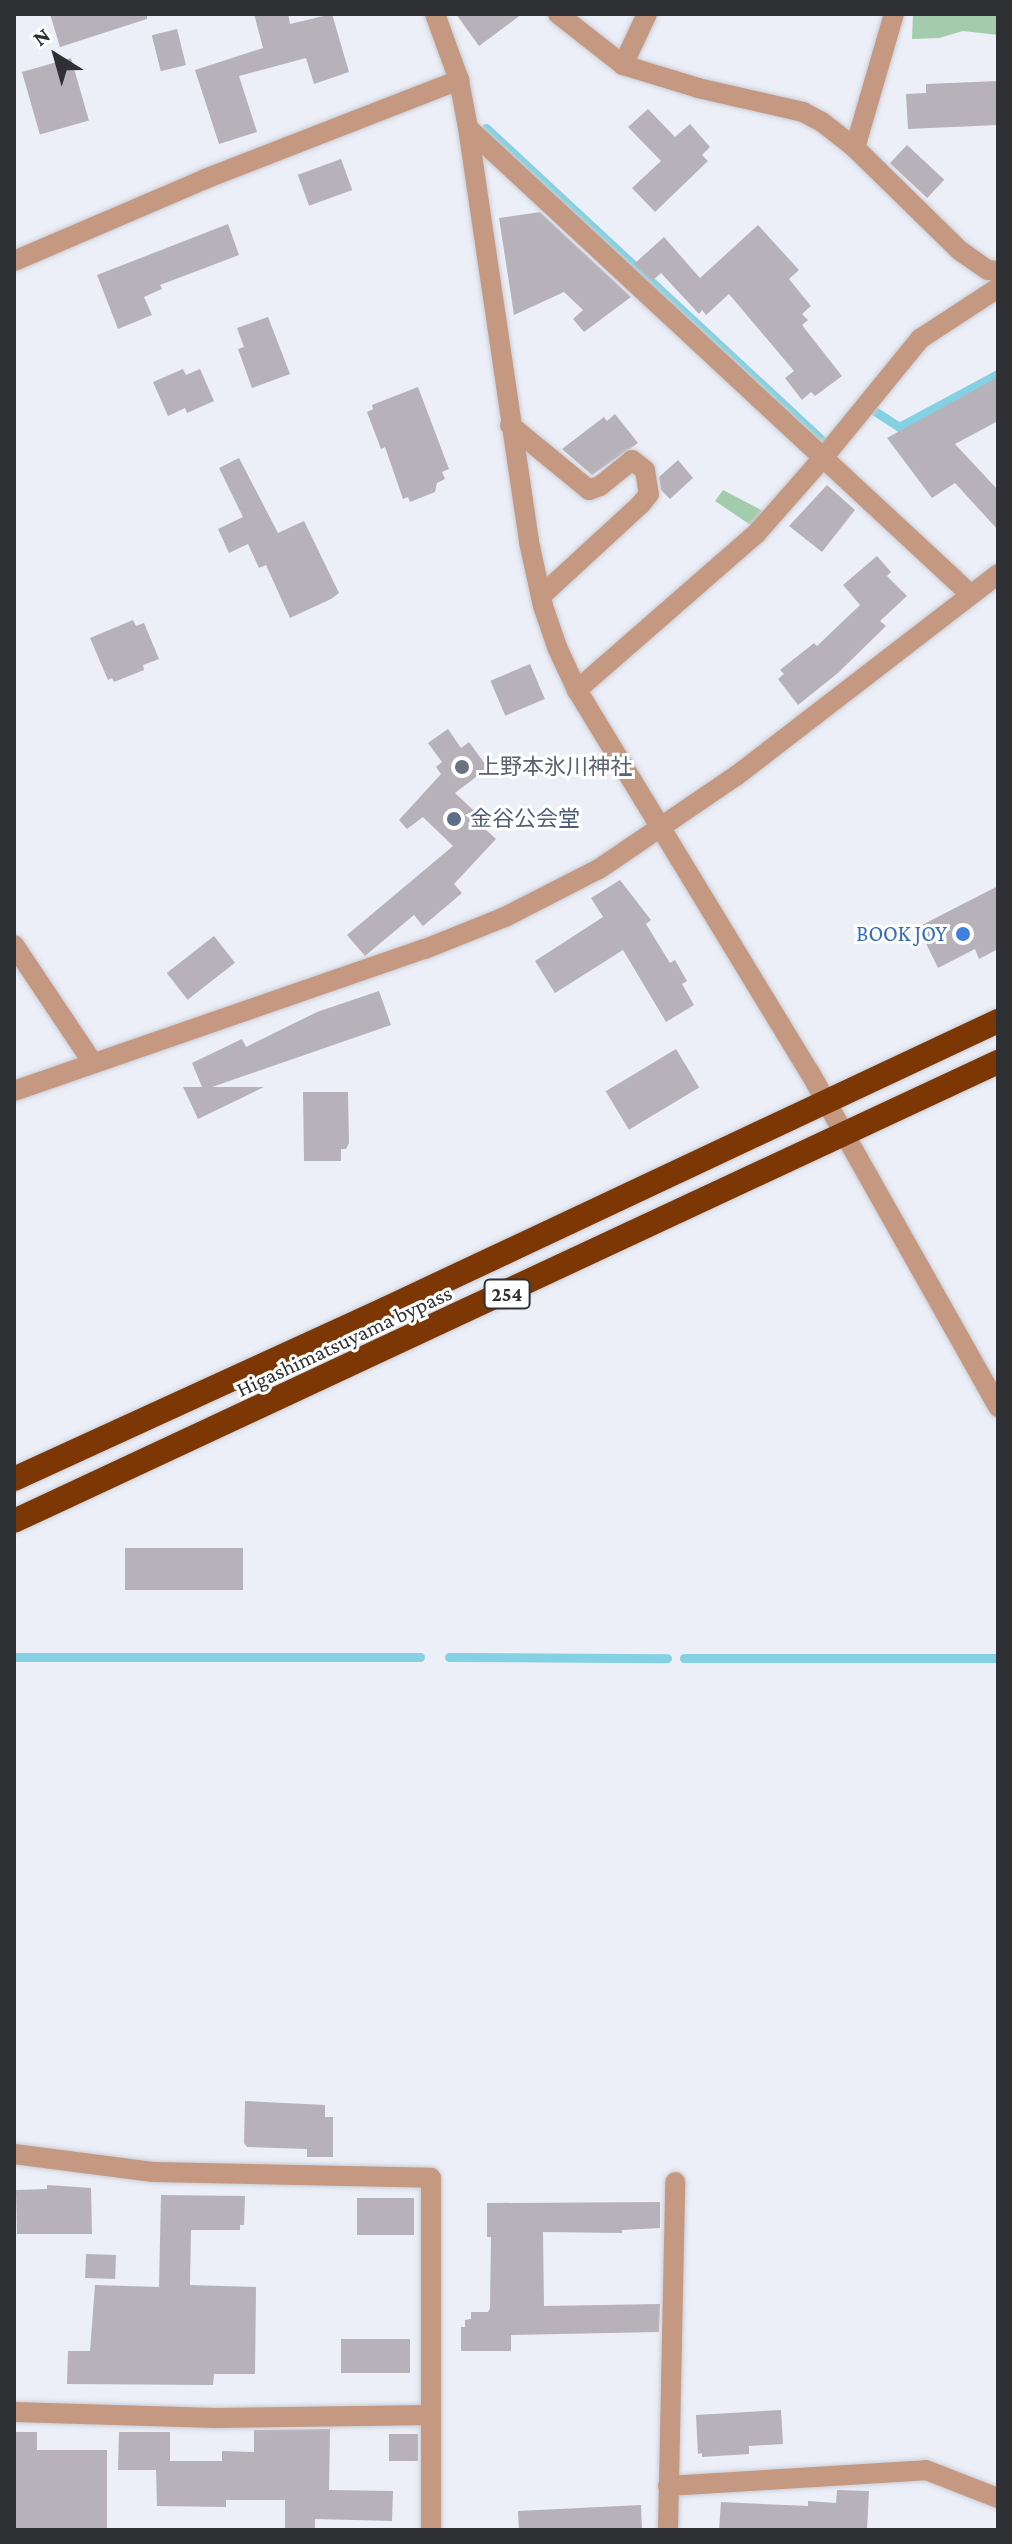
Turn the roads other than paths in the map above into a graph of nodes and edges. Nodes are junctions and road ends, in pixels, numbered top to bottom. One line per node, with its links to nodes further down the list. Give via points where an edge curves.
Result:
1 (435, 14): 6 (street)
2 (558, 14): 5 (street)
3 (647, 14): 5 (street)
4 (894, 14): 8 (street)
5 (623, 65): 8 (street, via 803,112)
6 (459, 80): 7 (street); 9 (street)
7 (468, 128): 12 (street); 13 (street)
8 (855, 148): 10 (street, via 959,250)
9 (14, 261)
10 (998, 271)
11 (998, 288): 13 (street, via 920,339)
12 (510, 425): 16 (street); 16 (street, via 589,490 632,460 645,470 649,494 641,504)
13 (823, 458): 15 (street); 17 (street, via 756,534)
14 (998, 574): 15 (street)
15 (970, 594): 18 (street)
16 (541, 596): 17 (street)
17 (577, 690): 18 (street)
18 (662, 829): 22 (street, via 599,869 505,917 351,976); 24 (street)
19 (14, 945): 22 (street)
20 (998, 1021): 24 (highway, Higashimatsuyama bypass / 254)
21 (998, 1062): 25 (highway, Higashimatsuyama bypass / 254)
22 (93, 1063): 23 (street)
23 (14, 1091)
24 (826, 1101): 25 (street); 27 (highway, Higashimatsuyama bypass / 254)
25 (844, 1135): 26 (street); 28 (highway, Higashimatsuyama bypass / 254)
26 (998, 1407)
27 (14, 1479)
28 (14, 1521)
29 (14, 2154): 32 (street, via 153,2172 431,2178)
30 (675, 2182): 33 (street)
31 (14, 2412): 32 (street, via 216,2418)
32 (431, 2415): 35 (street)
33 (668, 2486): 34 (street, via 926,2470); 36 (street)
34 (998, 2498)
35 (431, 2530)
36 (668, 2530)

